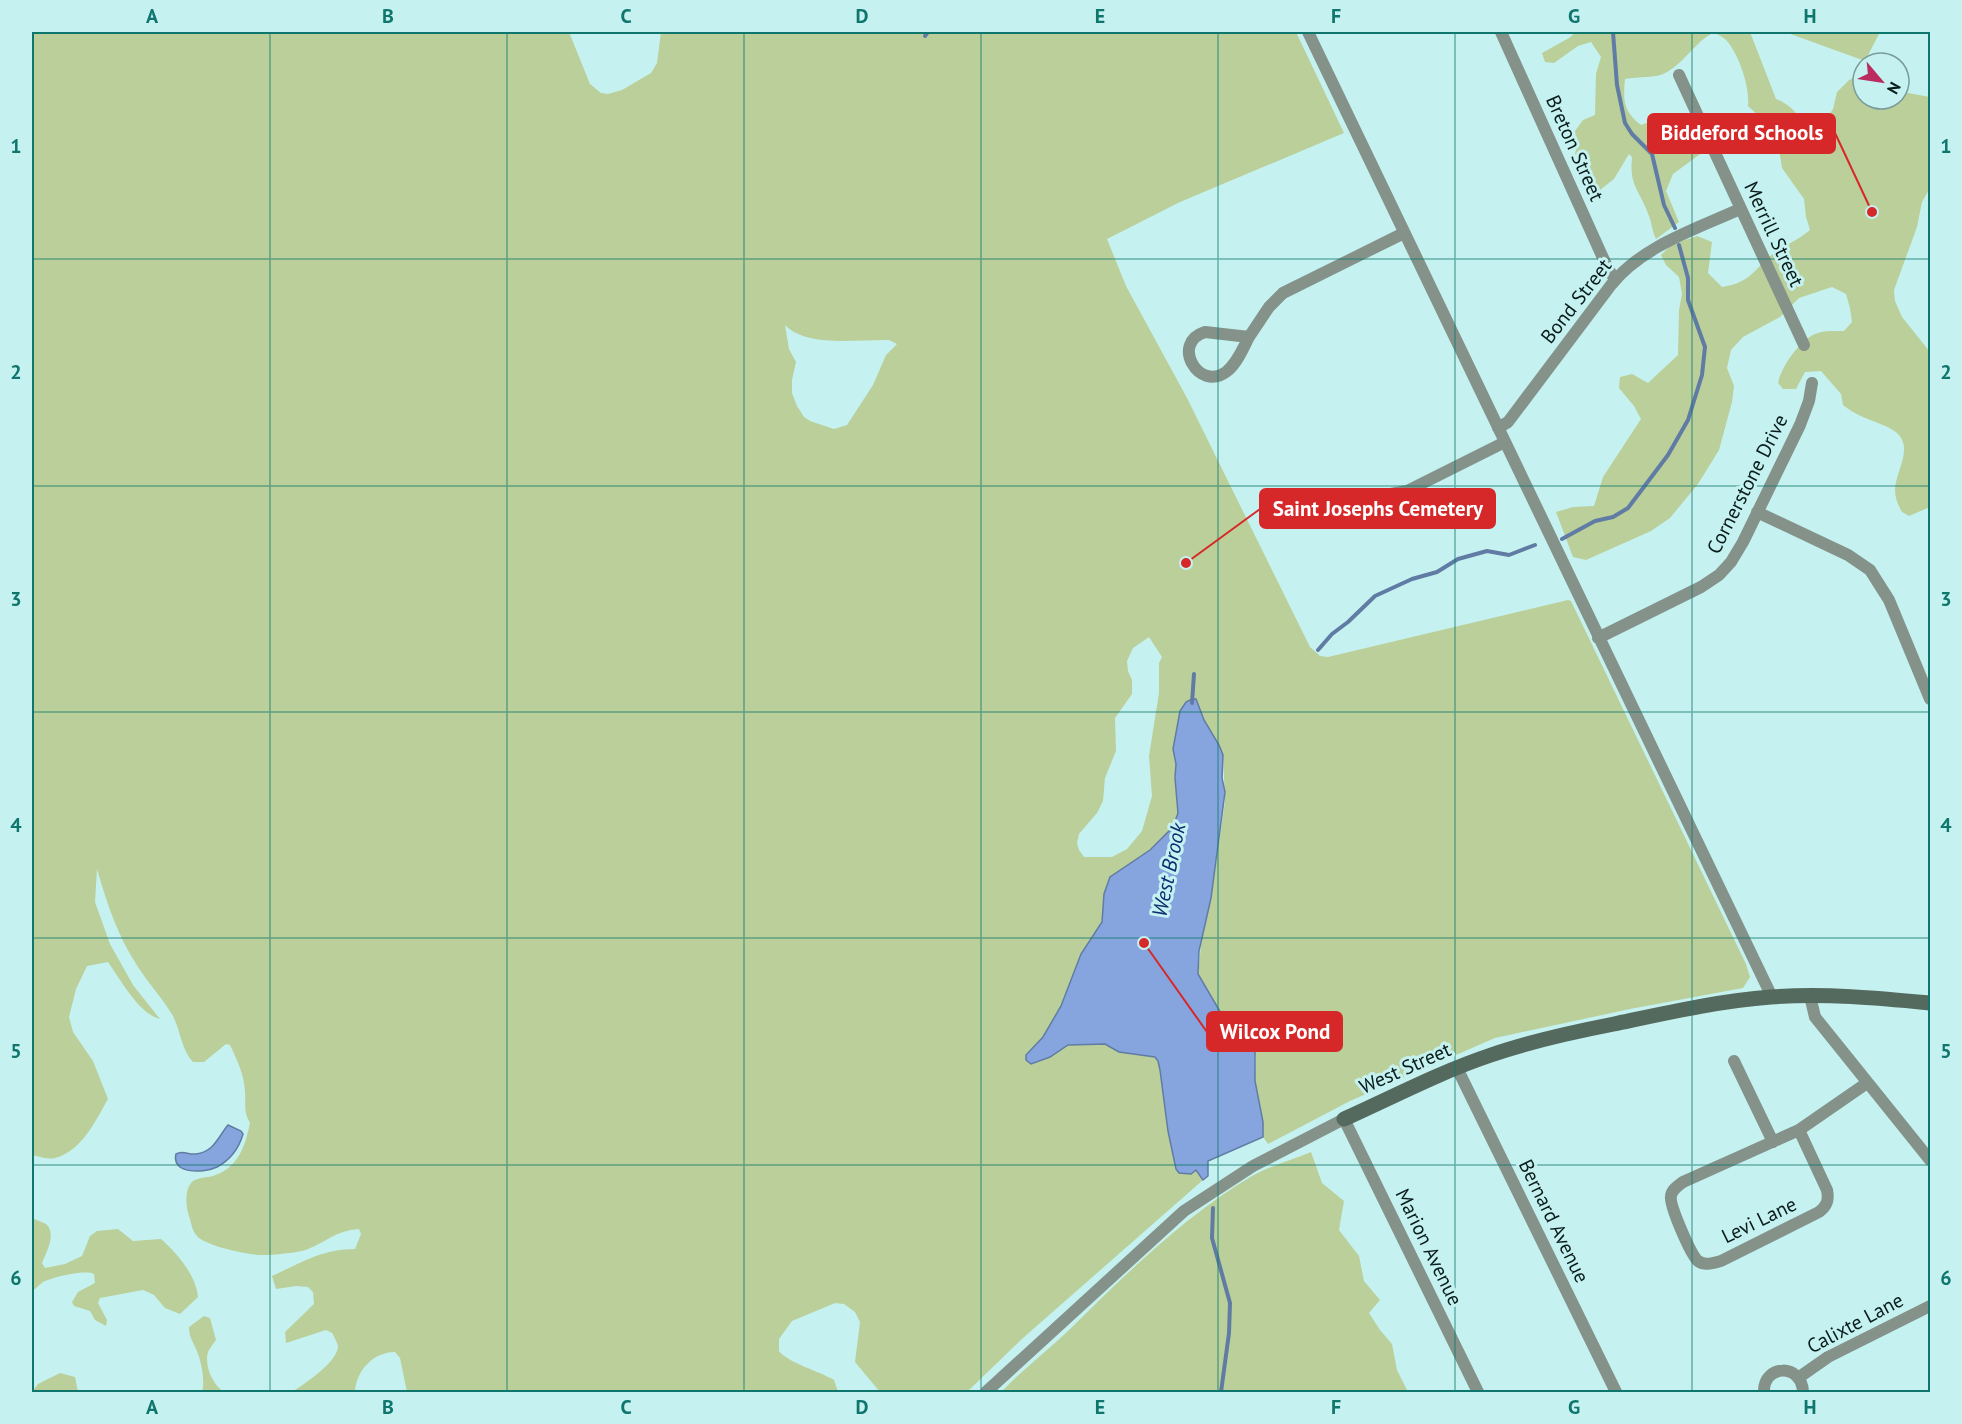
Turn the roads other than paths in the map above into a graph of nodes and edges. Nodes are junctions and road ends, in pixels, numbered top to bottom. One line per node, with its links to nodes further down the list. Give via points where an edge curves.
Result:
1 (1308, 32): 5 (street)
2 (1501, 32): 6 (street, Breton Street)
3 (1679, 75): 4 (street, Merrill Street)
4 (1740, 209): 6 (street, Bond Street, via 1654,249); 8 (street, Merrill Street)
5 (1404, 233): 7 (street, via 1283,293); 10 (street)
6 (1615, 279): 10 (street, Bond Street, via 1508,422)
7 (1249, 337): 7 (street, via 1202,333 1188,349 1190,358 1205,376 1218,376 1233,365)
8 (1804, 345)
9 (1812, 383): 13 (street, Cornerstone Drive, via 1803,419)
10 (1498, 428): 11 (street)
11 (1505, 442): 12 (street, via 1407,491); 14 (street)
12 (1344, 496)
13 (1757, 512): 14 (street, Cornerstone Drive, via 1737,553 1719,575); 15 (street, via 1848,555 1870,570 1889,600)
14 (1598, 638): 17 (street)
15 (1930, 699)
16 (1810, 996): 17 (street, West Street); 18 (street, West Street); 21 (street, via 1815,1017)
17 (1772, 997): 20 (street, West Street, via 1695,1007 1566,1034)
18 (1930, 1003)
19 (1734, 1061): 24 (street)
20 (1457, 1068): 22 (street, West Street); 30 (street, Bernard Avenue)
21 (1867, 1083): 23 (street); 25 (street)
22 (1344, 1119): 28 (street, West Street, via 1252,1166 1193,1205); 29 (street, Marion Avenue)
23 (1799, 1130): 24 (street); 24 (street, Levi Lane, via 1828,1194 1825,1207 1721,1261 1699,1261 1672,1206 1675,1188)
24 (1773, 1142)
25 (1930, 1161)
26 (1930, 1306): 27 (street, Calixte Lane, via 1828,1357)
27 (1798, 1378): 31 (street, Calixte Lane, via 1788,1371 1776,1372 1766,1381); 32 (street, Calixte Lane)
28 (986, 1392)
29 (1479, 1392)
30 (1616, 1392)
31 (1764, 1392)
32 (1803, 1392)

